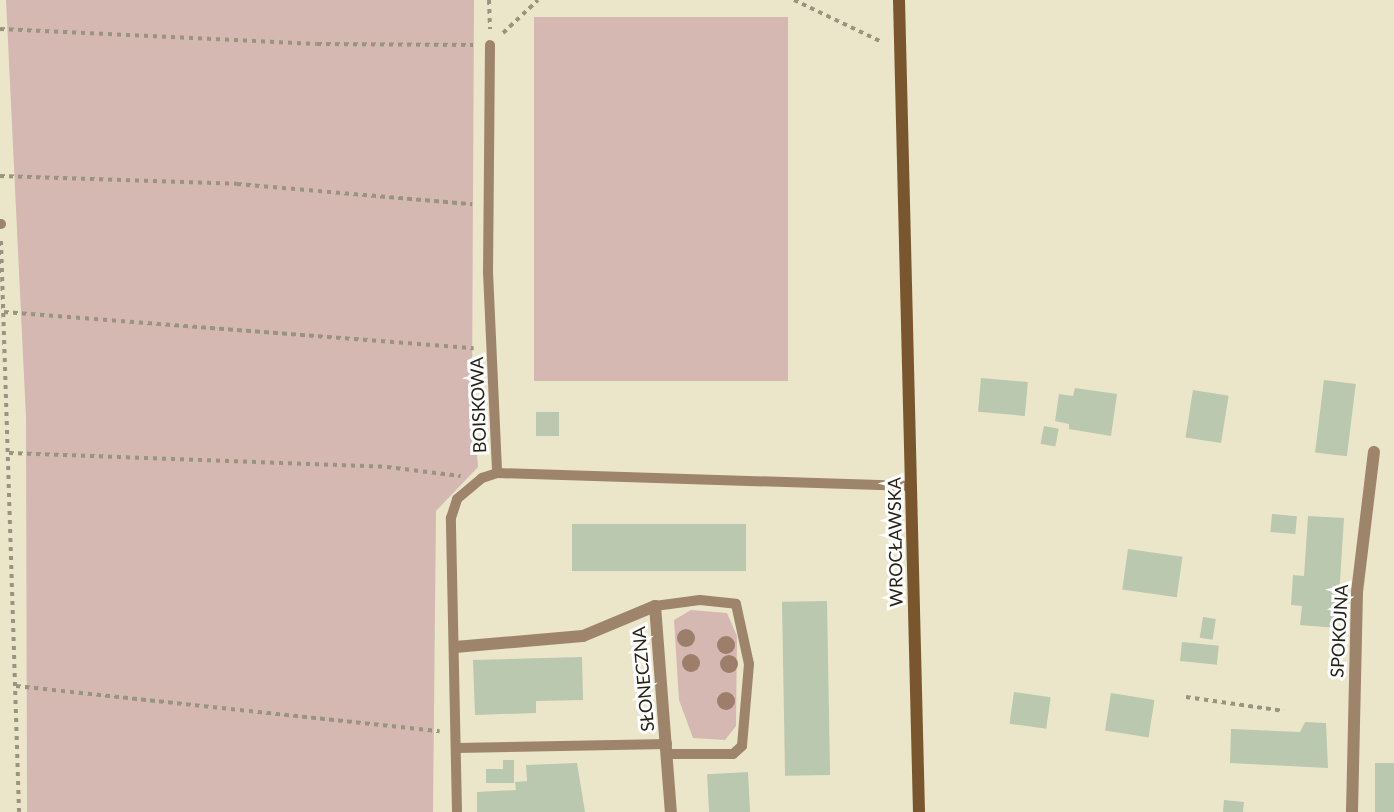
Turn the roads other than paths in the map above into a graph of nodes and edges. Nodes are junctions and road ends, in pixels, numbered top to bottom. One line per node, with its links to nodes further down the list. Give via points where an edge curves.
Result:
1 (899, 0): 5 (main road, WROCŁAWSKA)
2 (490, 45): 4 (lane, BOISKOWA, via 488,205)
3 (1374, 452): 13 (street, SPOKOJNA, via 1358,592)
4 (497, 473): 5 (lane); 7 (lane, BOISKOWA, via 457,499 452,518)
5 (911, 486): 12 (main road, WROCŁAWSKA)
6 (655, 606): 7 (street, SŁONECZNA, via 583,636); 9 (street, SŁONECZNA); 9 (lane, via 700,600 736,604 749,664 742,746 733,754)
7 (455, 647): 8 (lane, BOISKOWA)
8 (456, 748): 9 (lane); 10 (lane, BOISKOWA)
9 (667, 749): 11 (street, SŁONECZNA)
10 (457, 812)
11 (671, 812)
12 (919, 812)
13 (1352, 812)

